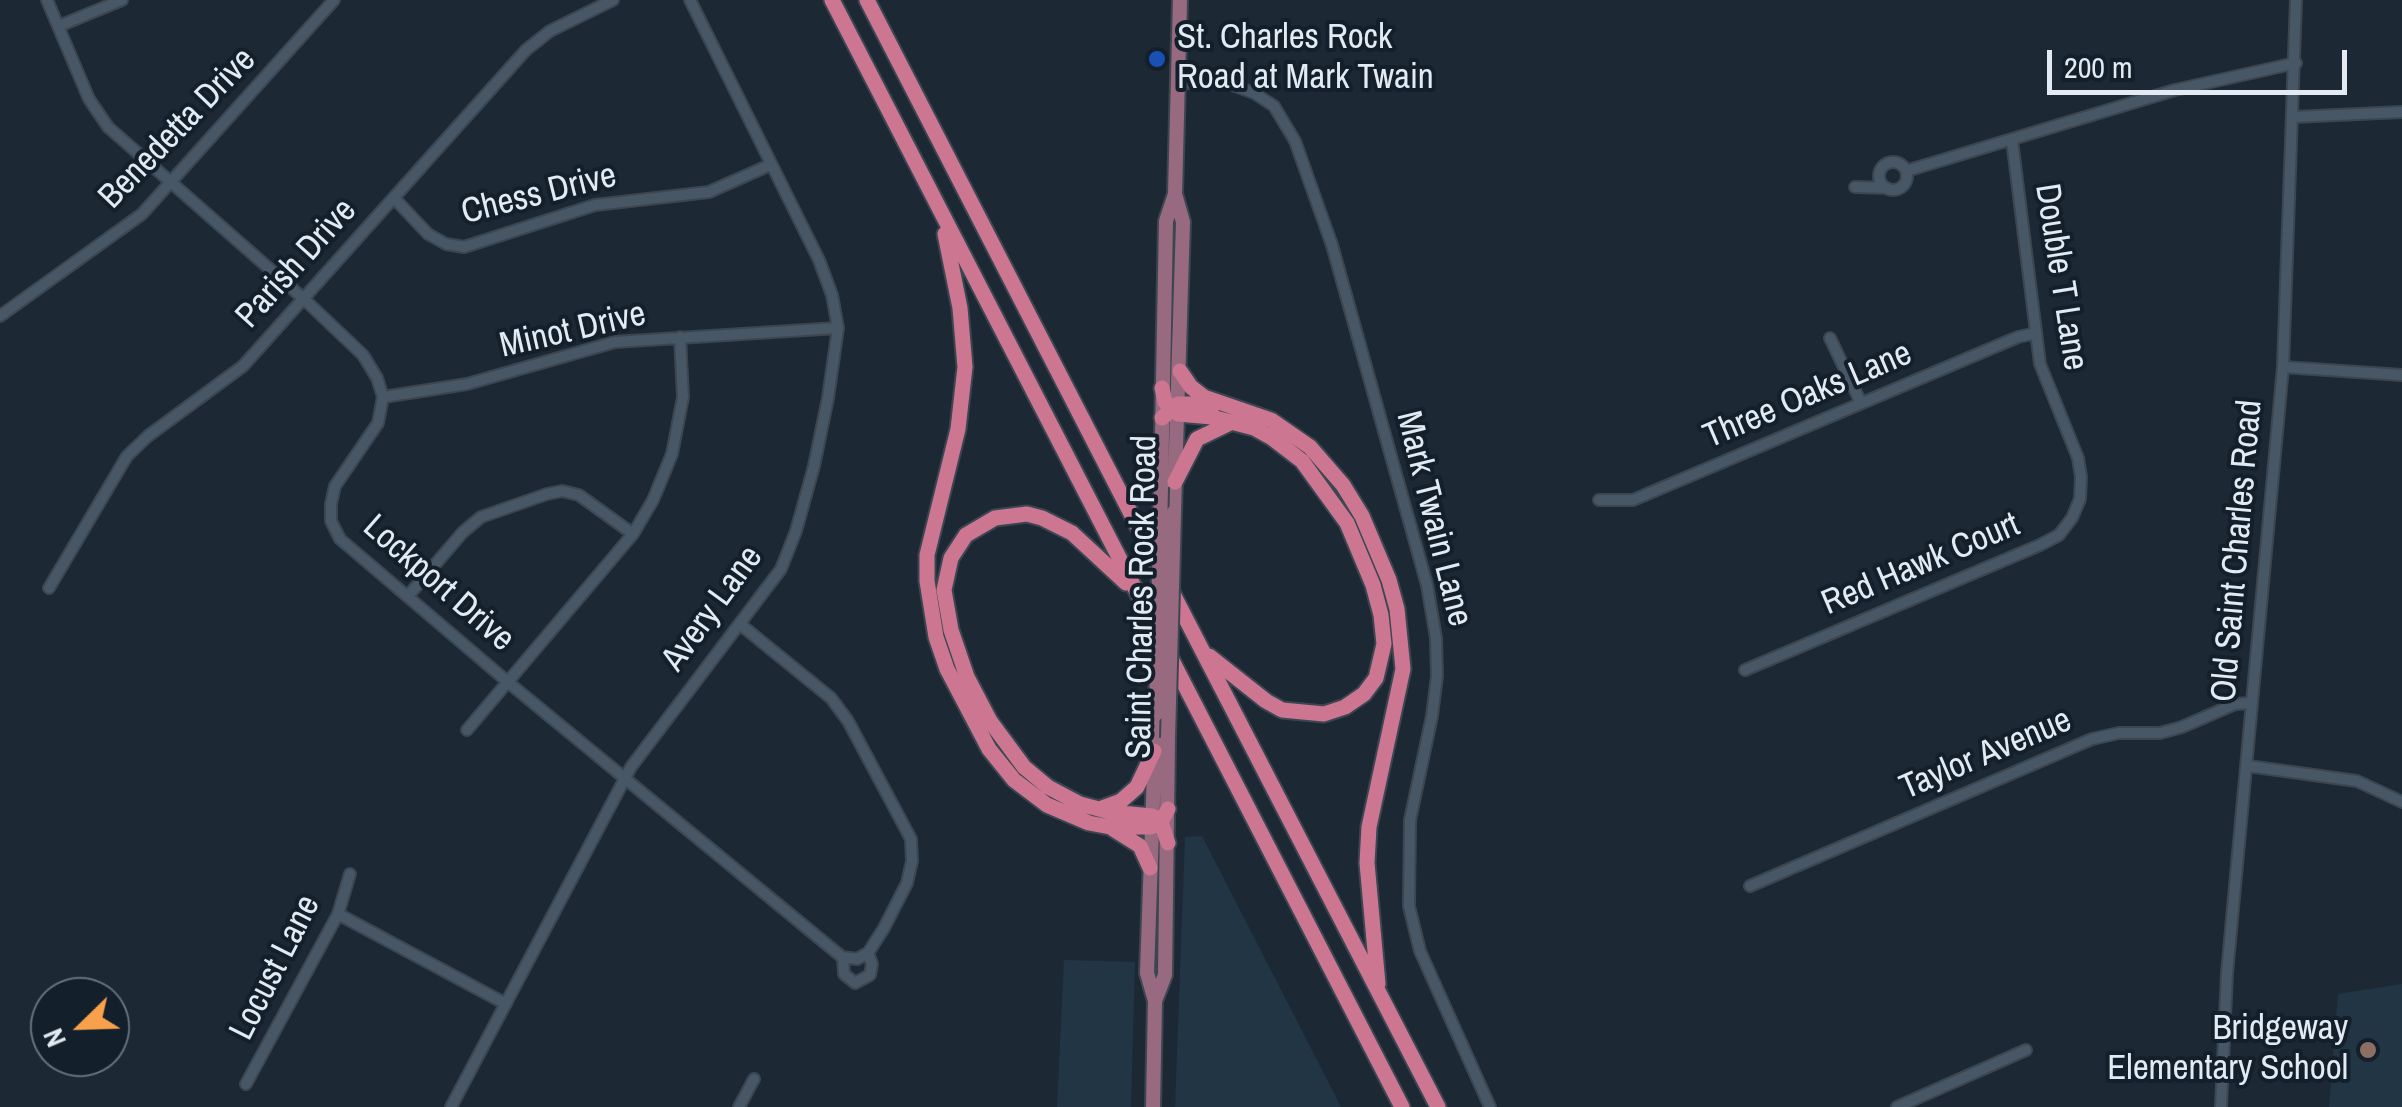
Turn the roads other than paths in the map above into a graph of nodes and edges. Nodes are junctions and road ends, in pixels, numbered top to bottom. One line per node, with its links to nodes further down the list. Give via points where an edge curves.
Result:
1 (47, 0): 10 (street)
2 (122, 0): 10 (street)
3 (334, 0): 19 (street, Benedetta Drive)
4 (612, 0): 22 (street, Parish Drive, via 526,50)
5 (690, 0): 16 (street, Avery Lane)
6 (832, 0): 23 (highway)
7 (867, 0): 47 (highway)
8 (1180, 0): 12 (main road, Saint Charles Rock Road)
9 (2296, 0): 11 (street, Old Saint Charles Road)
10 (59, 26): 19 (street, via 108,127)
11 (2296, 63): 14 (street, Old Saint Charles Road); 15 (street, via 2176,90)
12 (1178, 83): 21 (main road, Saint Charles Rock Road); 77 (street, Mark Twain Lane, via 1227,83 1274,106 1296,141 1332,246 1436,638 1432,716 1410,820 1410,906 1420,951)
13 (2402, 112): 14 (street)
14 (2294, 116): 30 (street, Old Saint Charles Road)
15 (2012, 140): 17 (street); 27 (street, Double T Lane)
16 (770, 165): 22 (street, Chess Drive, via 709,192 595,205 464,247 428,234); 26 (street, Avery Lane, via 819,260)
17 (1906, 171): 18 (street, via 1894,162); 20 (street, via 1902,186)
18 (1879, 174): 20 (street); 20 (street, via 1855,187)
19 (174, 182): 24 (street); 25 (street, Benedetta Drive, via 142,214)
20 (1887, 188)
21 (1175, 194): 31 (main road, Saint Charles Rock Road, via 1183,222); 33 (main road, Saint Charles Rock Road, via 1166,221)
22 (394, 198): 24 (street, Parish Drive)
23 (941, 216): 45 (highway); 58 (highway, via 965,367 958,429 927,555 936,637 962,703 1003,767 1047,806)
24 (305, 300): 34 (street, via 363,354); 43 (street, Parish Drive, via 243,366 128,456)
25 (0, 316)
26 (838, 328): 28 (street, Minot Drive); 46 (street, Avery Lane, via 796,532 780,569)
27 (2036, 333): 35 (street, Three Oaks Lane); 39 (street, Double T Lane, via 2040,364)
28 (680, 336): 34 (street, Minot Drive, via 615,342 468,384); 42 (street, via 683,397 672,454)
29 (1830, 338): 35 (street)
30 (2283, 367): 32 (street); 50 (street, Old Saint Charles Road)
31 (1180, 371): 36 (highway, via 1198,393); 37 (main road, Saint Charles Rock Road)
32 (2402, 374)
33 (1162, 388): 37 (highway)
34 (383, 397): 44 (street, Lockport Drive, via 378,424 336,486 331,521 340,538)
35 (1861, 403): 41 (street, Three Oaks Lane, via 1633,500)
36 (1219, 404): 37 (highway); 66 (highway, via 1271,420 1326,463 1362,516 1397,609 1403,669 1366,862)
37 (1172, 411): 38 (highway); 40 (main road, Saint Charles Rock Road)
38 (1234, 422): 40 (highway, via 1197,439); 47 (highway, via 1290,450 1332,498 1373,584 1382,663 1364,694 1346,707 1301,714 1266,701)
39 (2081, 477): 48 (street, Red Hawk Court, via 2080,500 2059,536)
40 (1168, 484): 52 (main road, Saint Charles Rock Road, bridge); 57 (main road, Saint Charles Rock Road, bridge, via 1174,512 1168,738)
41 (1599, 500)
42 (632, 534): 44 (street, via 579,495 547,494 481,518); 49 (street)
43 (49, 588)
44 (408, 596): 49 (street, Lockport Drive)
45 (1138, 596): 56 (highway, via 1072,533 1026,514 979,525 956,547 945,574 958,656 1002,740 1034,778); 75 (highway)
46 (741, 625): 54 (street, Avery Lane); 64 (street, via 831,698 911,838 907,883)
47 (1202, 651): 66 (highway)
48 (1744, 670)
49 (508, 683): 51 (street); 54 (street, Lockport Drive)
50 (2250, 703): 53 (street, Old Saint Charles Road); 62 (street, Taylor Avenue, via 2160,733 2092,740)
51 (467, 730)
52 (1154, 751): 56 (highway, via 1136,788); 57 (main road, Saint Charles Rock Road)
53 (2248, 766): 55 (street, via 2357,780); 79 (street, Old Saint Charles Road)
54 (624, 778): 65 (street, Lockport Drive); 68 (street, Avery Lane)
55 (2402, 802)
56 (1095, 809): 57 (highway)
57 (1158, 818): 58 (highway); 59 (highway); 60 (main road, Saint Charles Rock Road)
58 (1110, 827): 60 (highway, via 1134,840)
59 (1168, 843): 67 (main road, Saint Charles Rock Road, via 1165,975)
60 (1150, 868): 67 (main road, Saint Charles Rock Road, via 1147,973)
61 (350, 874): 63 (street, Locust Lane)
62 (1750, 886)
63 (338, 914): 68 (street); 71 (street, Locust Lane)
64 (868, 953): 65 (street); 65 (street, Lockport Drive, via 870,975 855,982 844,974)
65 (843, 958)
66 (1379, 994): 76 (highway)
67 (1155, 1001): 74 (main road, Saint Charles Rock Road)
68 (506, 1004): 72 (street, Avery Lane)
69 (2026, 1050): 78 (street)
70 (754, 1079): 73 (street)
71 (246, 1084)
72 (451, 1107)
73 (739, 1107)
74 (1153, 1107)
75 (1402, 1107)
76 (1438, 1107)
77 (1490, 1107)
78 (1897, 1107)
79 (2221, 1107)

